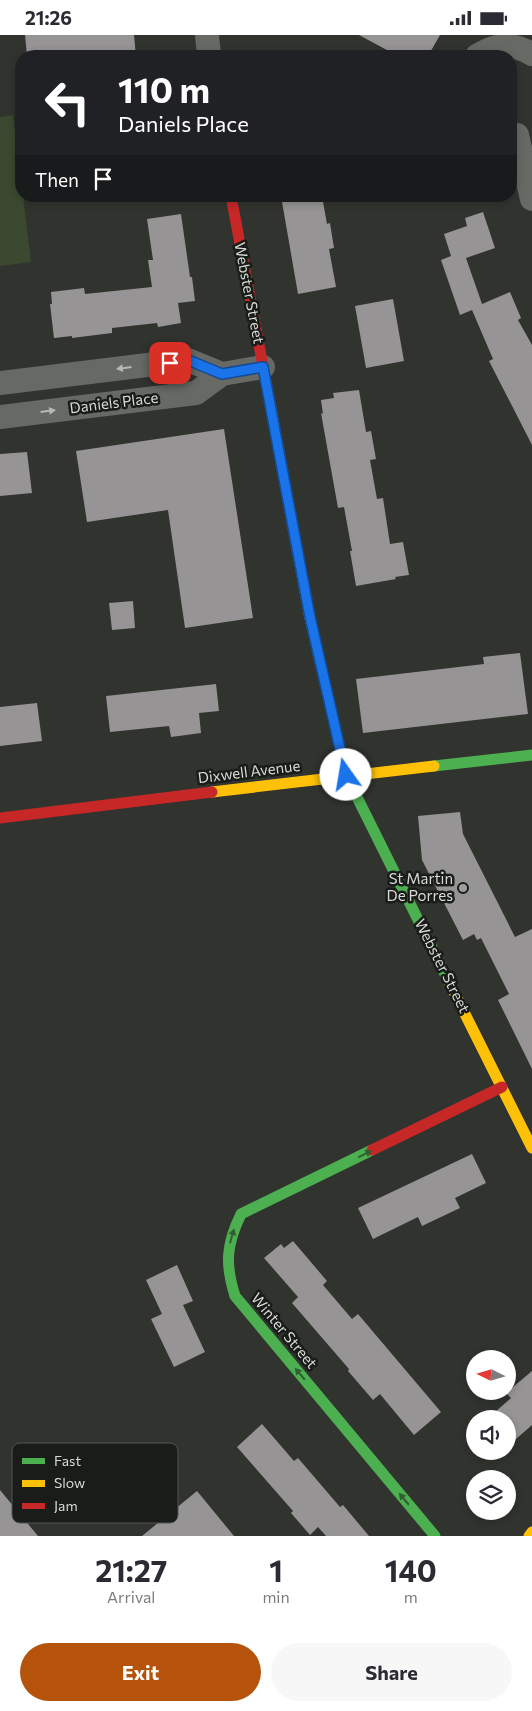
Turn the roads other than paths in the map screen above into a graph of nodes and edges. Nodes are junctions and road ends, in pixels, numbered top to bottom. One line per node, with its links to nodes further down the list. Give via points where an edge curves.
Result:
1 (206, 35): 3 (street)
2 (501, 40): 4 (street); 5 (street)
3 (208, 50)
4 (486, 50)
5 (532, 54)
6 (520, 133): 7 (street)
7 (532, 199)
8 (232, 202): 9 (street, Webster Street)
9 (263, 367): 10 (street, Daniels Place); 14 (street, Webster Street, via 310,617)
10 (222, 374): 11 (street, one-way to 11, via 188,360); 12 (street, Daniels Place, one-way to 10, via 196,393)
11 (0, 383)
12 (0, 417)
13 (532, 755): 14 (street, Dixwell Avenue)
14 (346, 775): 15 (street, Dixwell Avenue); 16 (street, Webster Street)
15 (0, 818)
16 (502, 1087): 17 (street, Webster Street); 19 (street, Winter Street, one-way to 16, via 234,1296 228,1275 231,1234 241,1214)
17 (532, 1148)
18 (532, 1532): 20 (street)
19 (435, 1536)
20 (528, 1536)

